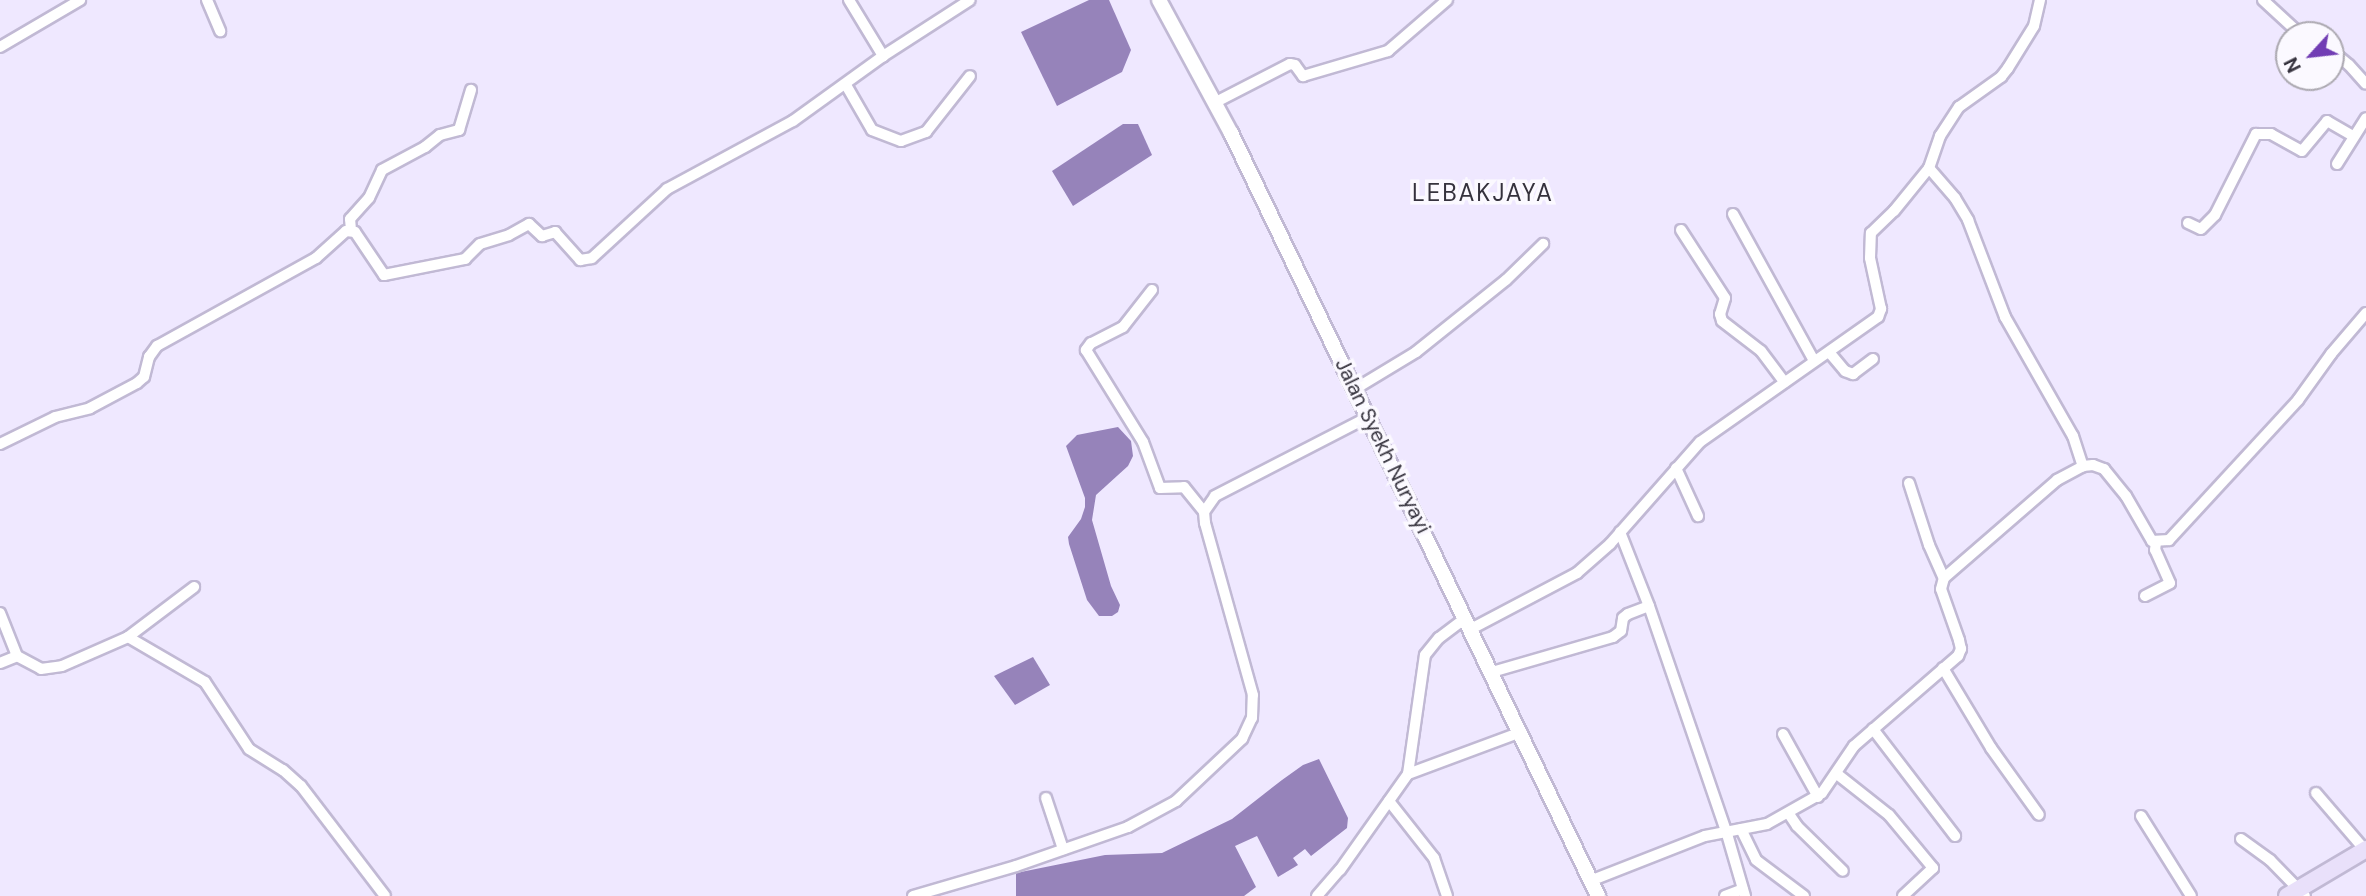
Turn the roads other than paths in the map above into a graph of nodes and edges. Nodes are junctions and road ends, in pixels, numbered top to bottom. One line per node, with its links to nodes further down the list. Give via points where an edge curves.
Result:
1 (80, 0): 11 (street)
2 (207, 0): 10 (street)
3 (849, 0): 12 (street)
4 (970, 0): 12 (street)
5 (1447, 0): 18 (street, via 1388,51 1303,76 1290,64)
6 (2039, 0): 22 (street, via 2027,41 2001,77 1959,107 1940,136)
7 (2263, 0): 9 (street)
8 (1164, 3): 18 (main road, Jalan Syekh Nuryayi)
9 (2286, 21)
10 (220, 31)
11 (0, 47)
12 (883, 56): 16 (street)
13 (2345, 61): 15 (street)
14 (970, 76): 16 (street, via 926,132 901,141 872,130)
15 (2366, 84)
16 (846, 85): 25 (street, via 793,121 667,190 601,251 585,260 579,260 555,232 541,236 529,224 480,244 465,259 382,275)
17 (471, 90): 25 (street, via 458,130 440,135 382,170 369,198 350,219)
18 (1216, 103): 34 (main road, Jalan Syekh Nuryayi)
19 (2366, 118): 20 (street)
20 (2353, 136): 21 (street); 24 (street, via 2328,121 2302,152 2271,134 2256,134 2215,215 2201,229)
21 (2337, 164)
22 (1929, 168): 30 (street, via 1871,233 1870,258 1881,309 1878,317); 37 (street, via 1968,220 2005,317 2073,436)
23 (1733, 214): 32 (street)
24 (2188, 223)
25 (351, 230): 36 (street, via 316,258 157,346 137,383 90,408 55,417)
26 (1681, 230): 33 (street, via 1725,298 1722,321 1761,351)
27 (1543, 244): 34 (street, via 1416,352)
28 (1152, 290): 40 (street, via 1123,327 1086,349 1143,442 1160,488 1184,487)
29 (2366, 313): 43 (street, via 2298,400 2233,472 2169,540)
30 (1829, 352): 31 (street, via 1845,372 1853,374); 32 (street)
31 (1873, 359)
32 (1814, 361): 33 (street)
33 (1784, 382): 38 (street, via 1707,436)
34 (1355, 389): 35 (main road, Jalan Syekh Nuryayi)
35 (1368, 417): 40 (street, via 1215,496); 49 (main road, Jalan Syekh Nuryayi)
36 (0, 444)
37 (2083, 466): 43 (street, via 2104,469); 44 (street, via 2057,480)
38 (1676, 468): 41 (street); 42 (street)
39 (1909, 483): 44 (street)
40 (1204, 512): 71 (street, via 1254,695 1247,732 1176,800 1128,827)
41 (1698, 516)
42 (1620, 532): 47 (street); 49 (street, via 1572,577)
43 (2156, 543): 46 (street, via 2170,583)
44 (1944, 578): 53 (street, via 1943,597 1961,649)
45 (194, 587): 50 (street)
46 (2145, 596)
47 (1649, 606): 54 (street, via 1623,618 1621,631 1613,637); 68 (street)
48 (0, 613): 51 (street)
49 (1469, 623): 54 (main road, Jalan Syekh Nuryayi); 58 (street, via 1439,638 1425,655)
50 (128, 637): 51 (street, via 52,669); 77 (street, via 205,682 249,749 300,786)
51 (17, 656): 52 (street)
52 (0, 663)
53 (1943, 668): 55 (street); 65 (street, via 1991,748)
54 (1492, 672): 56 (main road, Jalan Syekh Nuryayi)
55 (1872, 729): 59 (street, via 1850,750); 69 (street)
56 (1521, 732): 58 (street); 74 (main road, Jalan Syekh Nuryayi)
57 (1783, 734): 61 (street)
58 (1408, 774): 63 (street)
59 (1837, 774): 61 (street); 84 (street, via 1889,815 1933,868)
60 (2316, 793): 72 (street)
61 (1818, 797): 64 (street)
62 (1046, 798): 71 (street)
63 (1389, 801): 79 (street); 80 (street, via 1434,858)
64 (1789, 814): 67 (street); 73 (street)
65 (2039, 815)
66 (2141, 816): 85 (street)
67 (1741, 829): 68 (street); 83 (street, via 1756,860)
68 (1727, 834): 74 (street, via 1705,836); 75 (street)
69 (1955, 836)
70 (2241, 839): 76 (street)
71 (1063, 849): 78 (street)
72 (2365, 849): 76 (main road)
73 (1843, 871)
74 (1590, 881): 81 (main road, Jalan Syekh Nuryayi)
75 (1744, 892): 82 (street)
76 (2297, 893)
77 (385, 896)
78 (913, 896)
79 (1317, 896)
80 (1447, 896)
81 (1598, 896)
82 (1726, 896)
83 (1804, 896)
84 (1903, 896)
85 (2191, 896)

